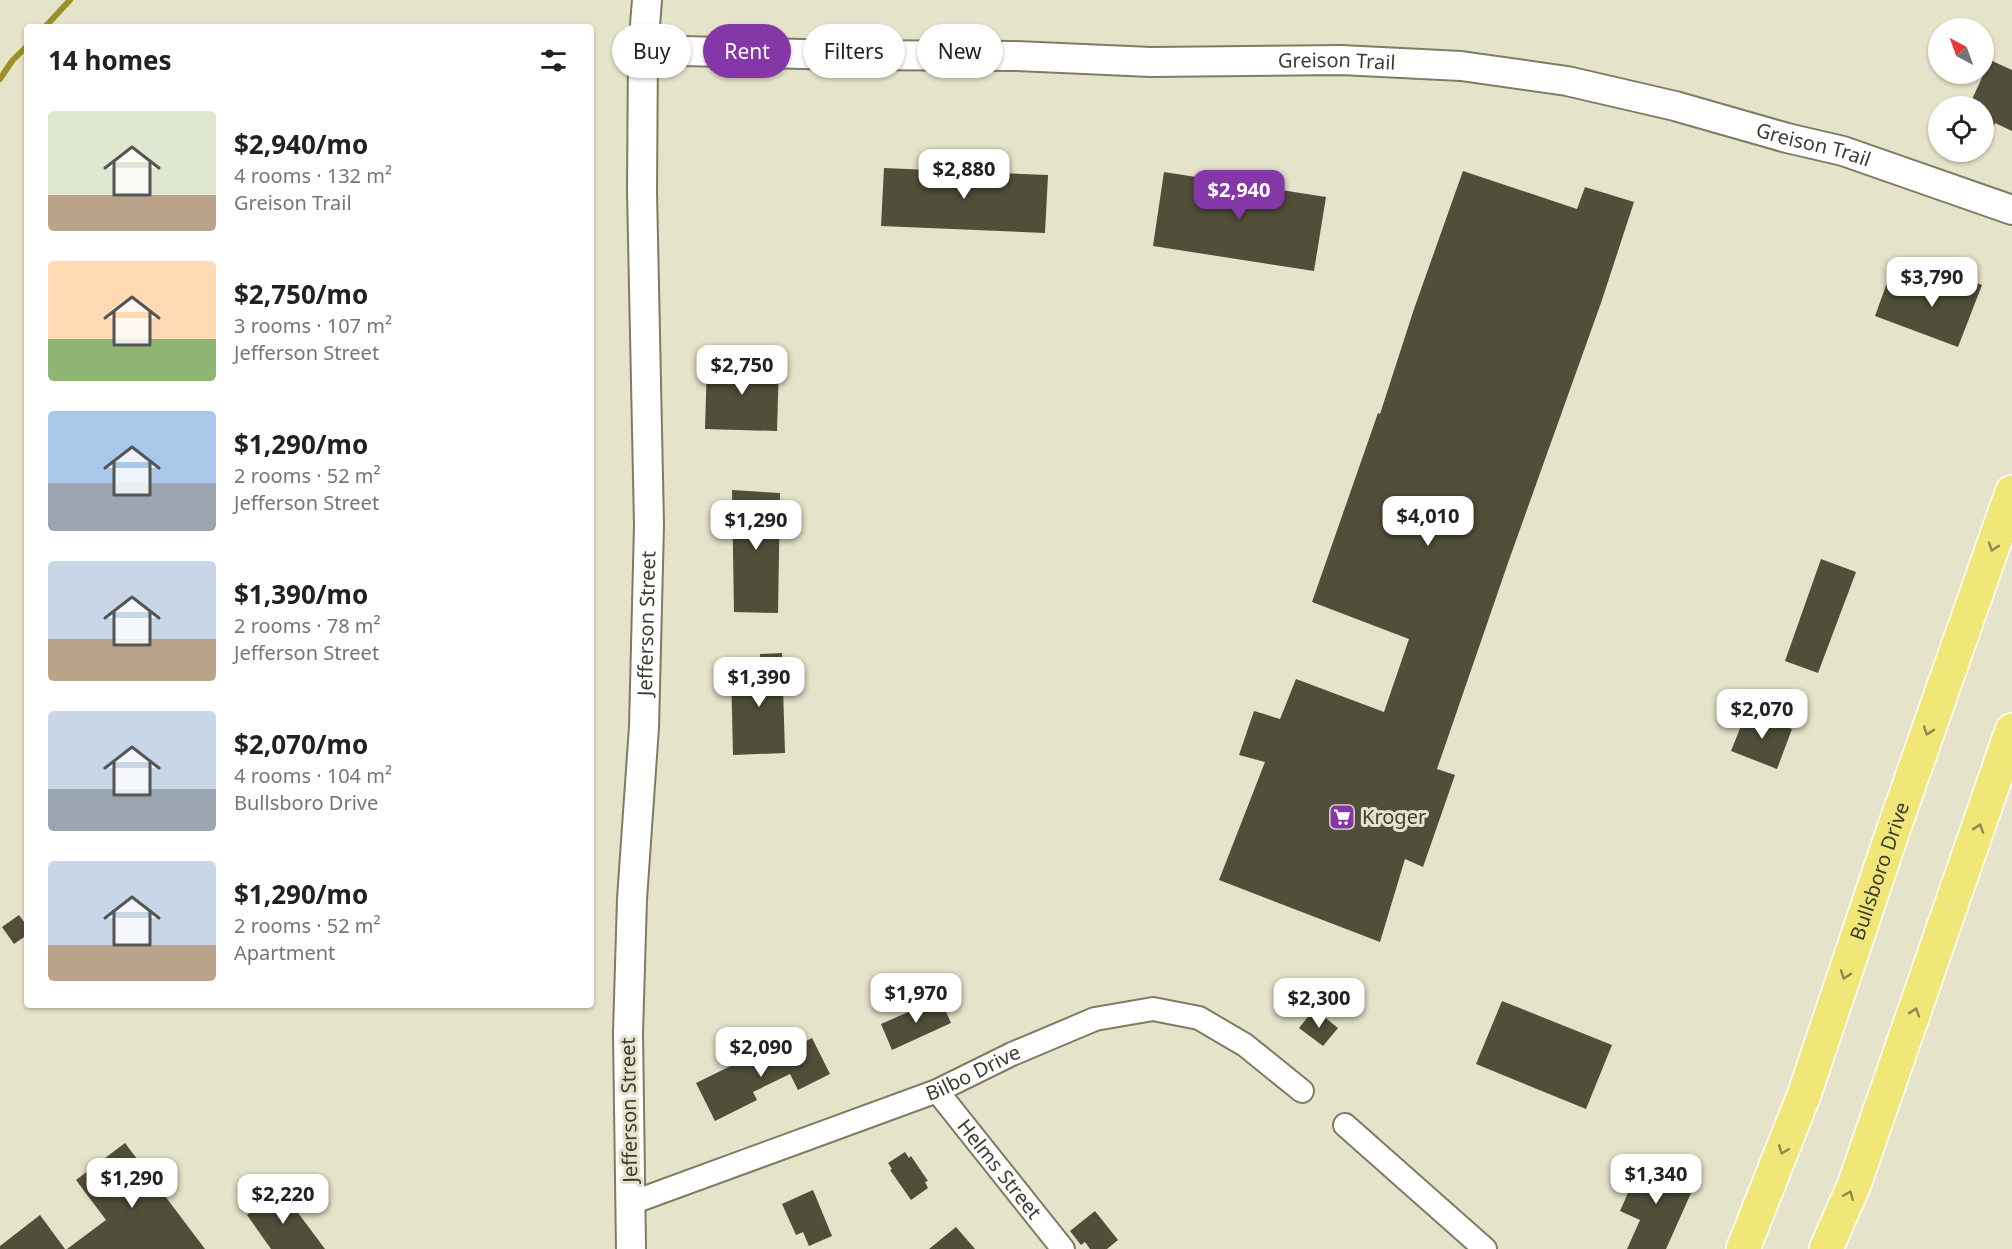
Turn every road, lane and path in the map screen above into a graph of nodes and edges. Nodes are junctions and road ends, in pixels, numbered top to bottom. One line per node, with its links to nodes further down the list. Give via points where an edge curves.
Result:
1 (647, 0): 2 (street, Jefferson Street)
2 (645, 24)
3 (691, 51): 5 (street, Greison Trail, via 1016,56 1151,63 1341,60 1461,66 1567,81 1675,106 1843,151)
4 (643, 78): 11 (street, Jefferson Street, via 649,525 644,727 628,1024)
5 (2012, 210)
6 (2012, 492): 15 (main road, Bullsboro Drive, one-way to 15, via 1804,1095)
7 (2012, 730): 16 (main road, one-way to 7, via 1858,1174)
8 (937, 1091): 9 (street, Bilbo Drive, via 1095,1019 1153,1009 1199,1018 1245,1045); 11 (street, Bilbo Drive); 13 (street, Helms Street)
9 (1302, 1091)
10 (1345, 1125): 14 (street)
11 (631, 1203): 12 (street, Jefferson Street)
12 (631, 1249)
13 (1063, 1249)
14 (1485, 1249)
15 (1743, 1249)
16 (1826, 1249)

